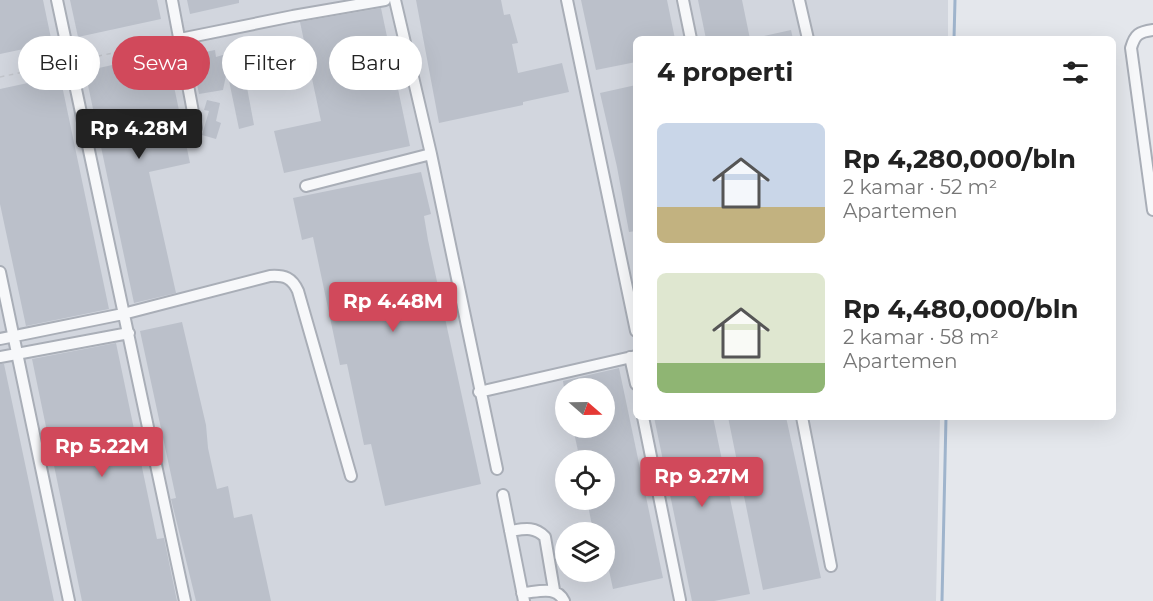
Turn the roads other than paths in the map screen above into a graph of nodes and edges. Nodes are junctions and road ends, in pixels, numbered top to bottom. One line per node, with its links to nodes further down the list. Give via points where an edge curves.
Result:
1 (57, 0): 20 (street)
2 (172, 0): 9 (street)
3 (385, 0): 10 (street)
4 (395, 0): 16 (street)
5 (567, 0): 21 (street)
6 (683, 0): 11 (street)
7 (799, 0): 12 (street)
8 (1153, 30): 15 (street, via 1140,32 1131,48)
9 (179, 36)
10 (194, 36)
11 (691, 36)
12 (807, 36)
13 (189, 90): 14 (street)
14 (196, 128)
15 (1148, 131): 18 (street)
16 (431, 154): 17 (street); 28 (street)
17 (306, 186)
18 (1153, 210)
19 (0, 272): 23 (street)
20 (123, 314): 22 (street); 23 (street); 32 (street, via 270,276 293,281)
21 (633, 317)
22 (129, 333): 25 (street); 40 (street)
23 (14, 336): 24 (street); 25 (street)
24 (0, 339)
25 (17, 353): 27 (street); 39 (street)
26 (633, 356): 28 (street)
27 (0, 357)
28 (479, 392): 31 (street)
29 (644, 420): 38 (street)
30 (803, 420): 35 (street)
31 (497, 470)
32 (351, 476)
33 (503, 495): 34 (street)
34 (510, 531): 36 (street, via 531,528 545,537); 37 (street)
35 (831, 566)
36 (554, 590): 37 (street); 41 (street)
37 (523, 597)
38 (681, 600)
39 (69, 601)
40 (185, 601)
41 (564, 601)

